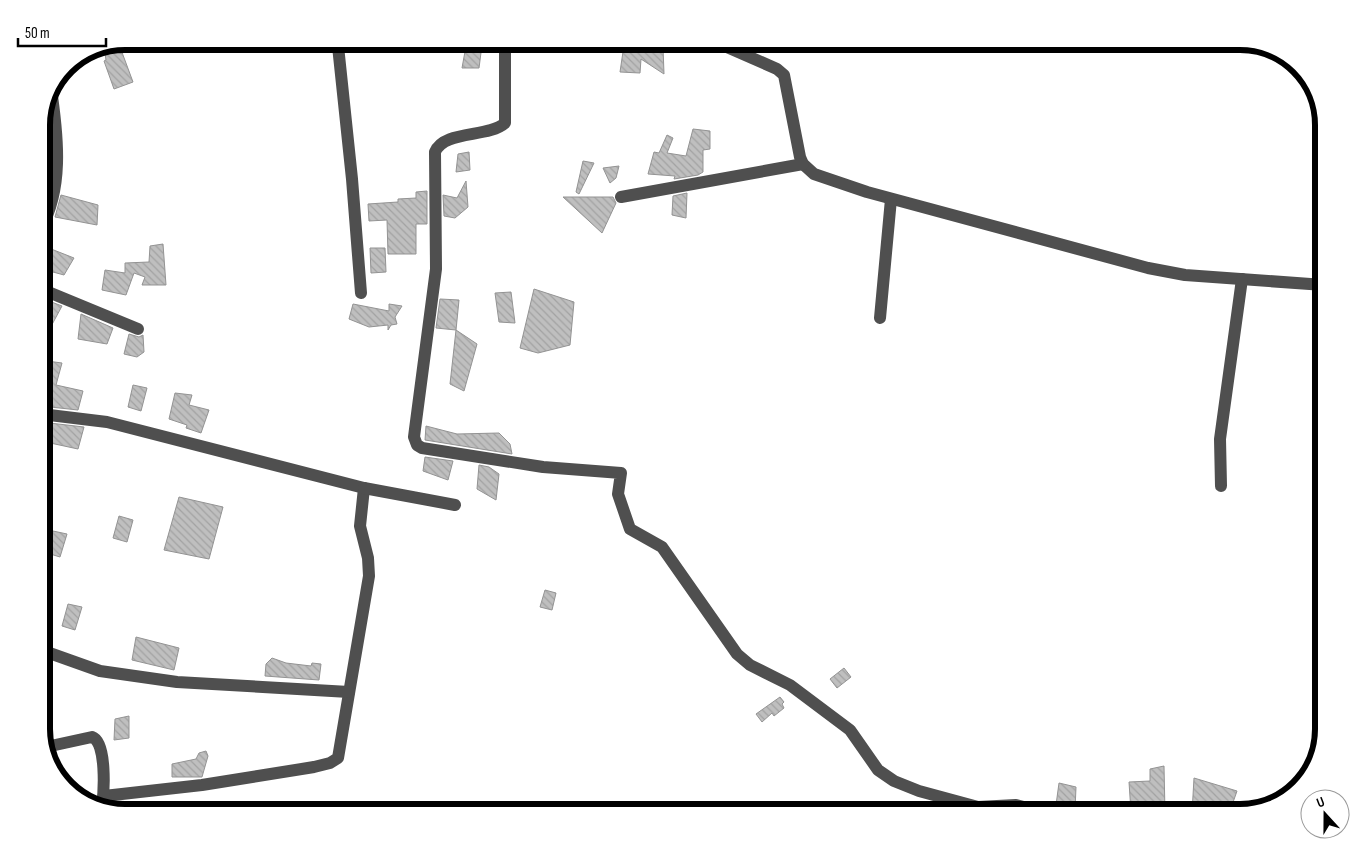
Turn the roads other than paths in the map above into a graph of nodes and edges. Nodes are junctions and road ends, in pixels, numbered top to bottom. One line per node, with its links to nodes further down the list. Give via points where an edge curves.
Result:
1 (338, 50): 12 (street)
2 (504, 50): 24 (street, via 505,124 447,141 435,152 436,269 414,437 417,445 543,467 621,473 618,494 630,528 662,547 737,654 750,665 790,685 850,730 885,777 918,791)
3 (734, 50): 5 (street, via 784,75)
4 (53, 107): 8 (street, via 57,156)
5 (803, 164): 6 (street); 7 (street, via 818,176)
6 (621, 197)
7 (891, 199): 9 (street, via 1148,268 1177,274); 13 (street)
8 (50, 204)
9 (1242, 279): 10 (street); 16 (street, via 1220,439)
10 (1315, 284)
11 (50, 293): 14 (street)
12 (361, 293)
13 (880, 318)
14 (138, 328)
15 (50, 415): 17 (street, via 107,422)
16 (1221, 486)
17 (364, 488): 18 (street); 20 (street, via 360,526 369,576)
18 (455, 505)
19 (50, 653): 20 (street, via 100,671 177,682)
20 (349, 692): 23 (street, via 339,755 333,762)
21 (52, 746): 22 (street, via 92,736 97,739 102,760)
22 (103, 800)
23 (105, 801)
24 (967, 804)

